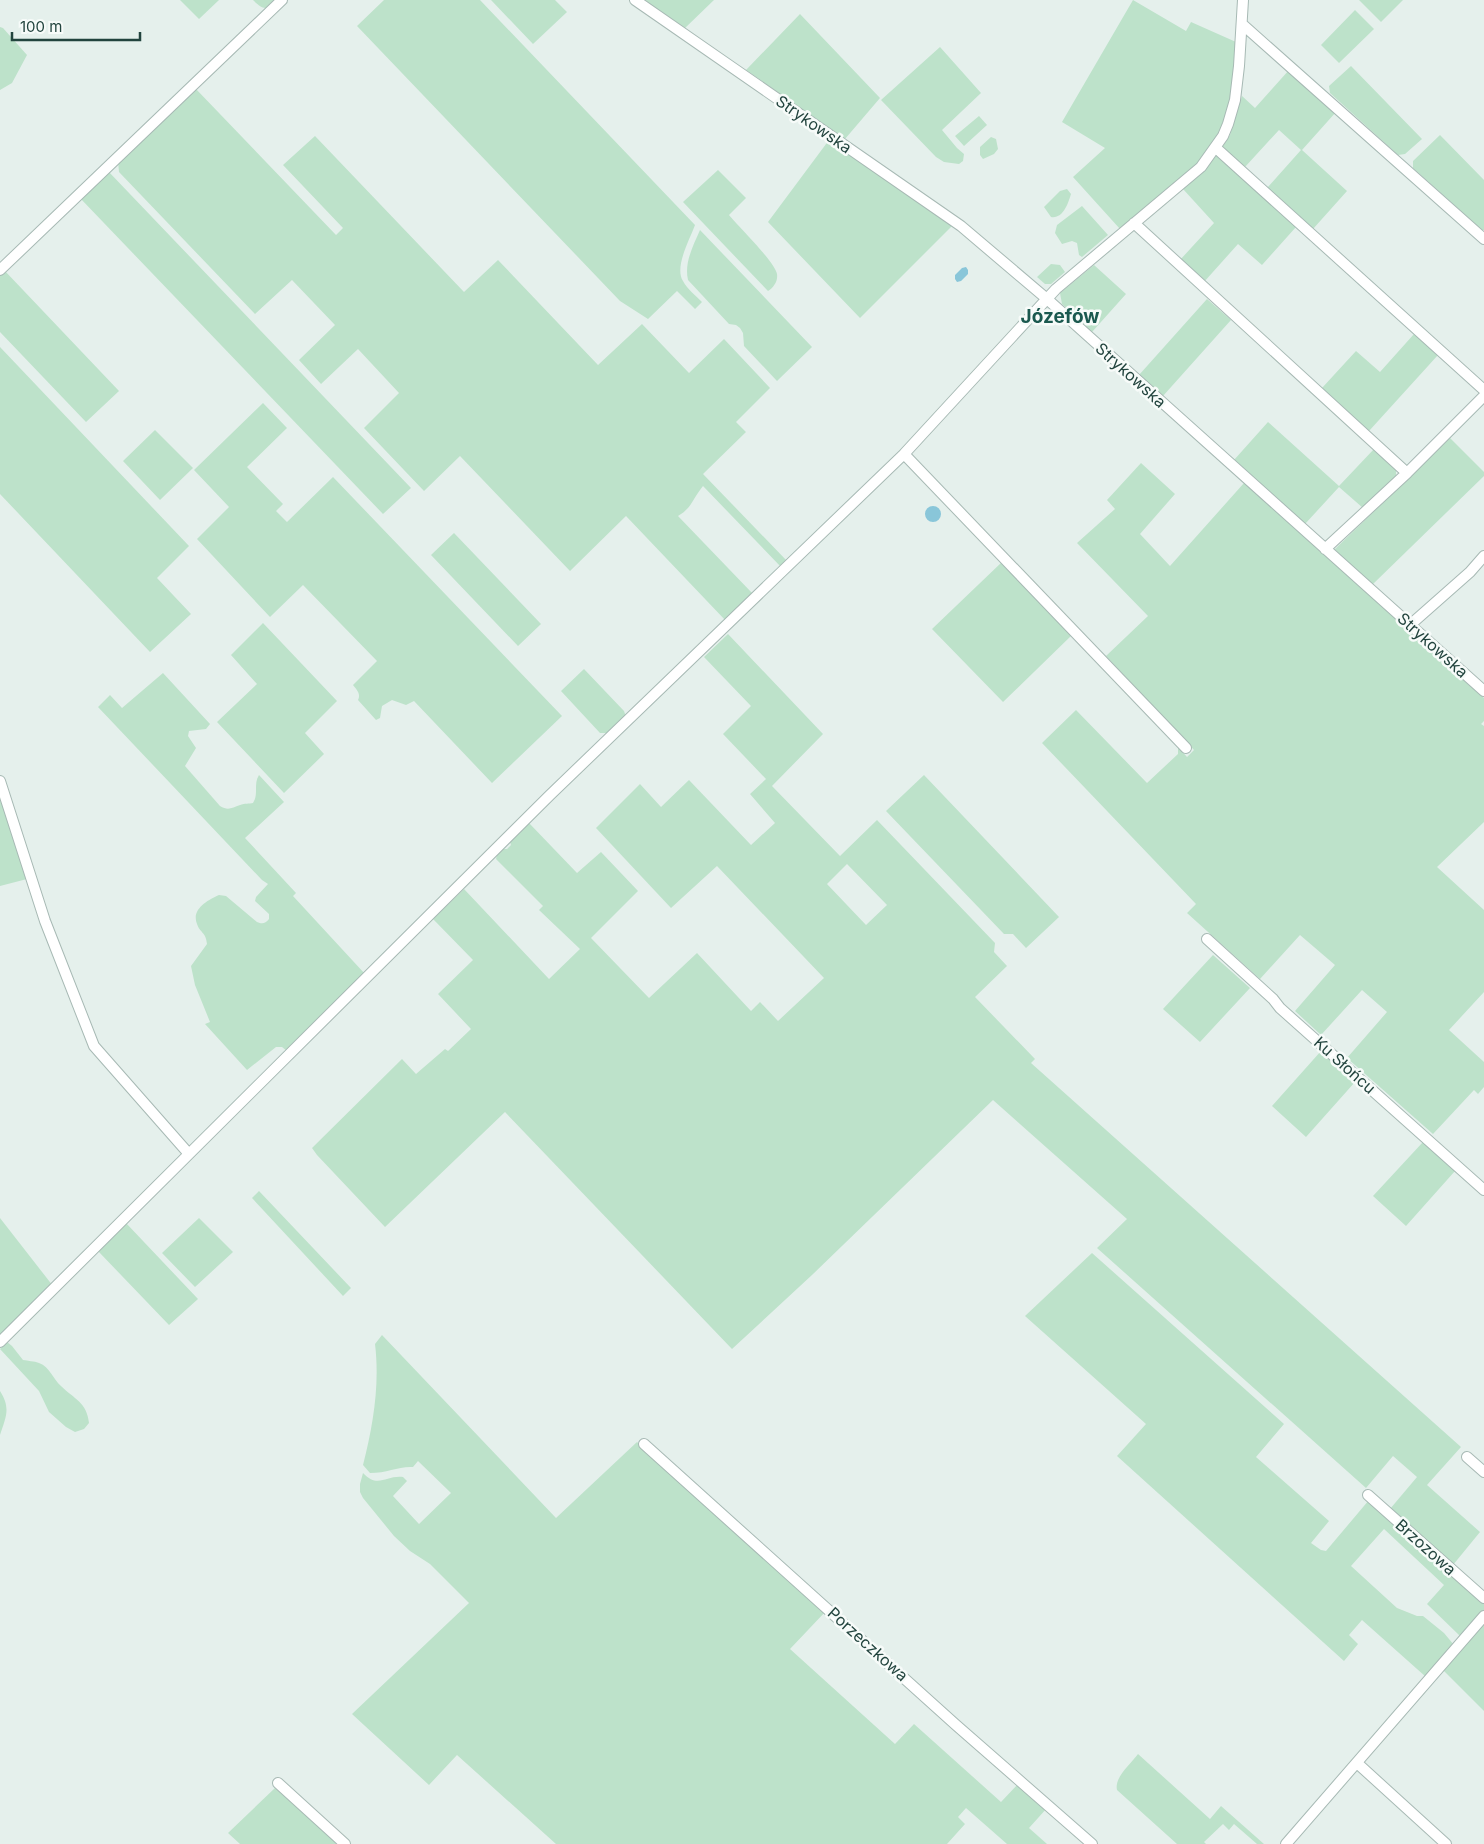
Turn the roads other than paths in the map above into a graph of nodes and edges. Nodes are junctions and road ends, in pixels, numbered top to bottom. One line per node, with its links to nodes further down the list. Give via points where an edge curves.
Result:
1 (282, 0): 8 (street)
2 (635, 0): 9 (street, Strykowska, via 961,226)
3 (1243, 0): 4 (street)
4 (1242, 24): 5 (street, via 1235,100); 7 (street)
5 (1216, 148): 6 (street, via 1201,167); 10 (street)
6 (1134, 223): 9 (street); 13 (street)
7 (1484, 239)
8 (0, 270)
9 (1047, 300): 12 (street); 14 (street, Strykowska)
10 (1484, 390)
11 (1484, 396): 13 (street)
12 (904, 454): 18 (street); 21 (street, via 550,795)
13 (1406, 473): 14 (street)
14 (1325, 549): 16 (street, Strykowska)
15 (1484, 556): 16 (street)
16 (1410, 625): 17 (street, Strykowska)
17 (1484, 691)
18 (1186, 748)
19 (0, 781): 21 (street, via 45,921 94,1046)
20 (1207, 939): 22 (street, Ku Słońcu)
21 (189, 1154): 23 (street)
22 (1484, 1190)
23 (0, 1342)
24 (644, 1444): 33 (street, Porzeczkowa)
25 (1466, 1457): 26 (street)
26 (1484, 1472)
27 (1368, 1495): 28 (street, Brzozowa)
28 (1484, 1598)
29 (1484, 1616): 30 (street)
30 (1357, 1763): 34 (street); 35 (street)
31 (278, 1783): 32 (street)
32 (345, 1844)
33 (1092, 1844)
34 (1286, 1844)
35 (1446, 1844)

